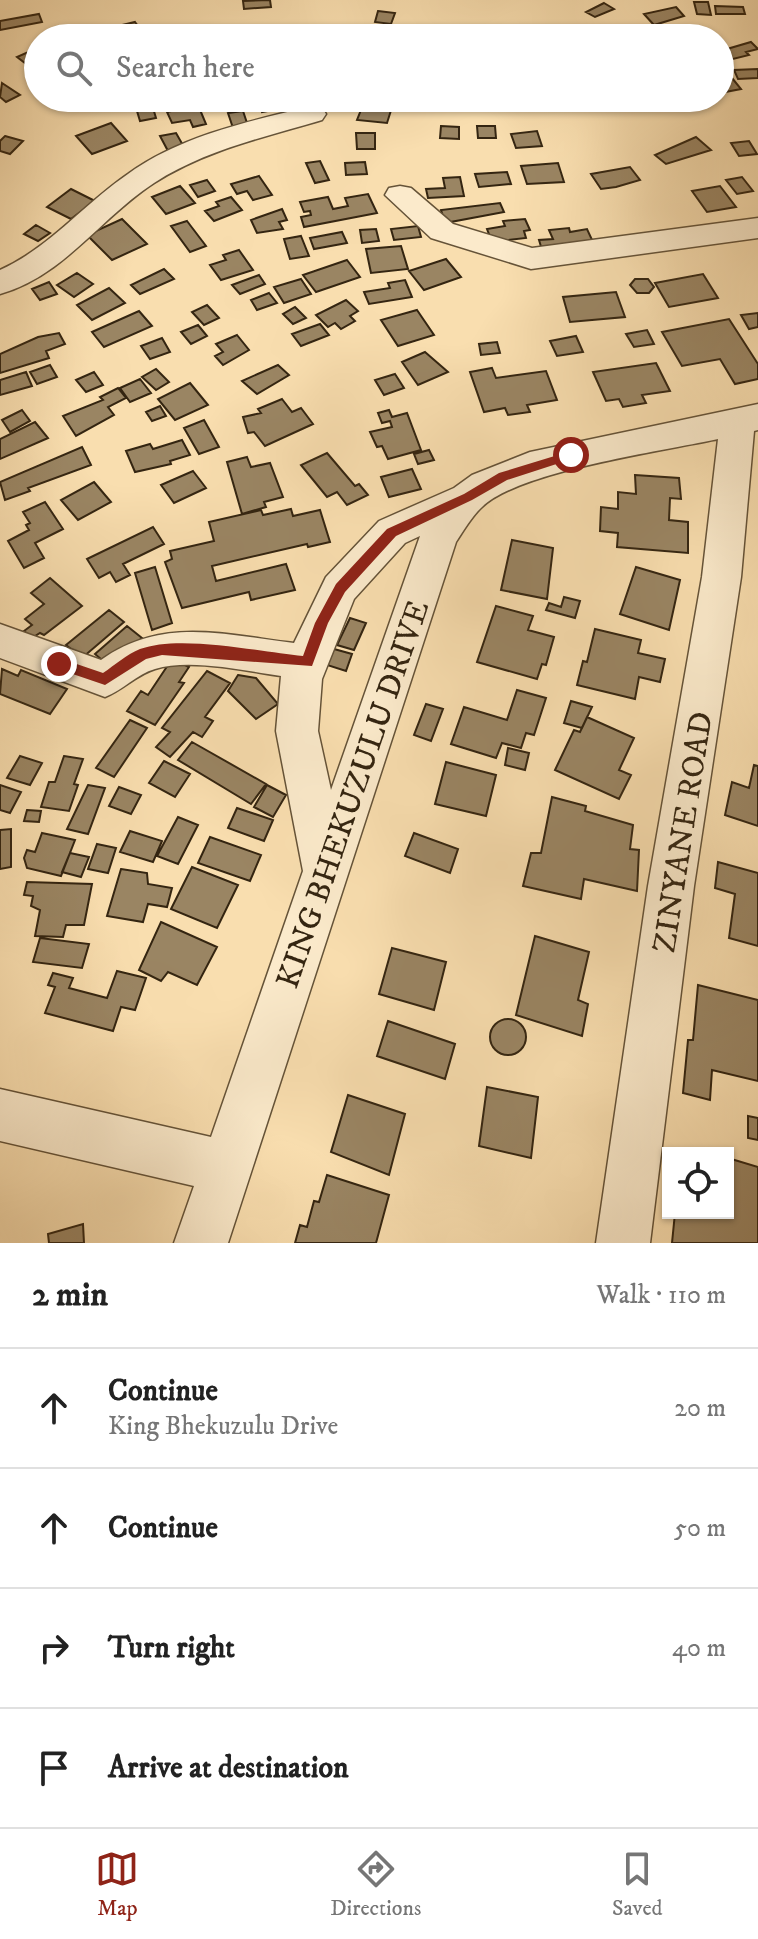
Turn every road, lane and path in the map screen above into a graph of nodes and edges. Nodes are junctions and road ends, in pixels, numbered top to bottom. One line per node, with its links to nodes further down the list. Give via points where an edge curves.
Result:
1 (312, 114): 4 (street, via 174,158 140,178 43,260)
2 (400, 195): 3 (street, via 442,231 531,259)
3 (758, 228)
4 (0, 283)
5 (748, 419): 6 (street, KING BHEKUZULU DRIVE, via 530,466); 13 (street, ZINYANE ROAD, via 679,836)
6 (468, 497): 8 (street, via 392,532 340,588); 9 (street, KING BHEKUZULU DRIVE, via 439,536)
7 (0, 641): 8 (street, via 105,679 142,654 162,649)
8 (307, 662): 9 (street, via 297,731)
9 (326, 870): 11 (street, KING BHEKUZULU DRIVE)
10 (0, 1115): 11 (street)
11 (225, 1167): 12 (street, KING BHEKUZULU DRIVE)
12 (201, 1243)
13 (623, 1243)

